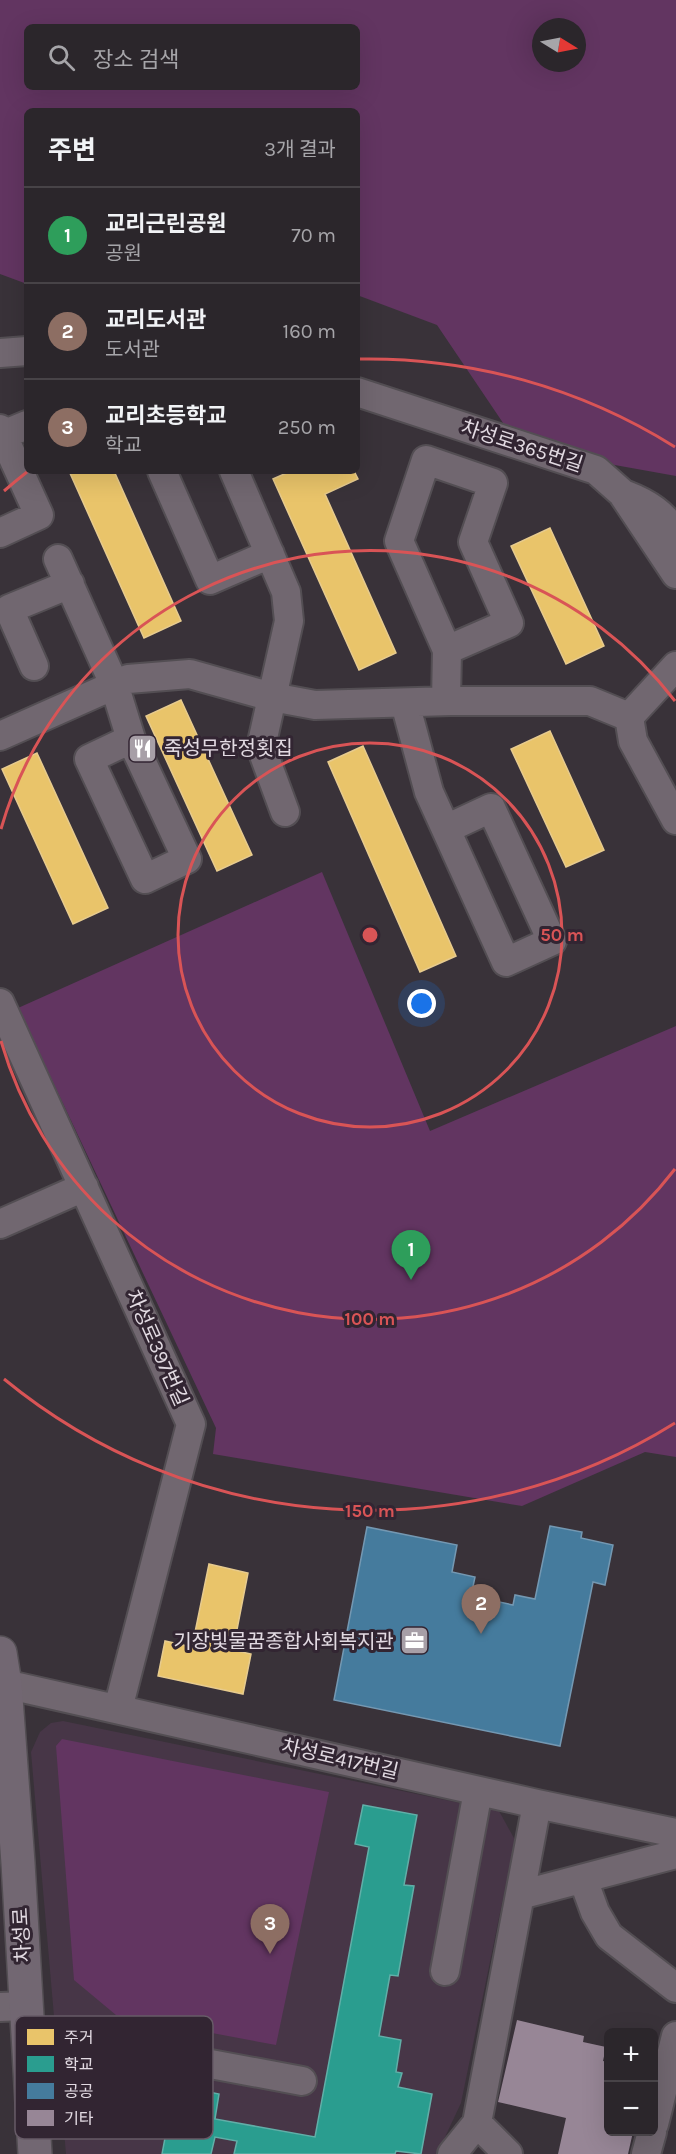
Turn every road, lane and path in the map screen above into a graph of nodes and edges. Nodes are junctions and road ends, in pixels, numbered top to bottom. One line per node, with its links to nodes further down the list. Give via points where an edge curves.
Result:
1 (24, 351): 2 (street)
2 (0, 353)
3 (360, 393): 9 (street, 차성로365번길, via 596,470)
4 (10, 430): 5 (street)
5 (24, 471)
6 (25, 474): 10 (street, via 39,515)
7 (163, 474): 12 (street, via 210,580)
8 (235, 474): 12 (street)
9 (622, 493): 11 (street, via 643,501 669,521); 13 (street, 차성로365번길)
10 (0, 533)
11 (676, 535)
12 (270, 554): 18 (street, via 290,606)
13 (676, 574)
14 (447, 651): 14 (street, via 509,623 473,542 493,483 426,460 399,541); 19 (street)
15 (34, 666): 17 (street, via 9,609 64,572)
16 (676, 666): 21 (street)
17 (114, 684): 18 (street, via 150,676 190,674); 22 (street); 23 (street)
18 (272, 697): 20 (street, via 315,705); 24 (street, via 261,747)
19 (446, 701): 20 (street); 21 (street, via 590,701)
20 (405, 703): 26 (street, via 429,792)
21 (628, 717): 25 (street, via 633,741)
22 (0, 736)
23 (131, 739): 23 (street, via 89,759 145,879 187,859)
24 (285, 812)
25 (676, 819)
26 (446, 829): 26 (street, via 506,962 552,941 491,808)
27 (0, 1003): 28 (street, 차성로397번길)
28 (84, 1187): 29 (street); 31 (street, 차성로397번길, via 191,1424)
29 (0, 1224)
30 (2, 1673): 31 (street, 차성로417번길); 36 (main road, 차성로)
31 (118, 1709): 32 (street, 차성로417번길)
32 (478, 1791): 33 (street, 차성로417번길); 39 (street)
33 (537, 1804): 34 (street, 차성로417번길); 38 (street)
34 (676, 1833)
35 (676, 1854): 37 (street)
36 (9, 1861): 41 (main road, 차성로)
37 (583, 1879): 38 (street); 40 (street, via 609,1936)
38 (520, 1895): 46 (street)
39 (445, 1971)
40 (676, 1988)
41 (18, 2015)
42 (676, 2036): 45 (street)
43 (213, 2060): 44 (street)
44 (302, 2081)
45 (658, 2108)
46 (477, 2122): 50 (street); 51 (street)
47 (651, 2136): 52 (street)
48 (33, 2139): 49 (main road, 차성로)
49 (35, 2154)
50 (452, 2154)
51 (508, 2154)
52 (646, 2154)

